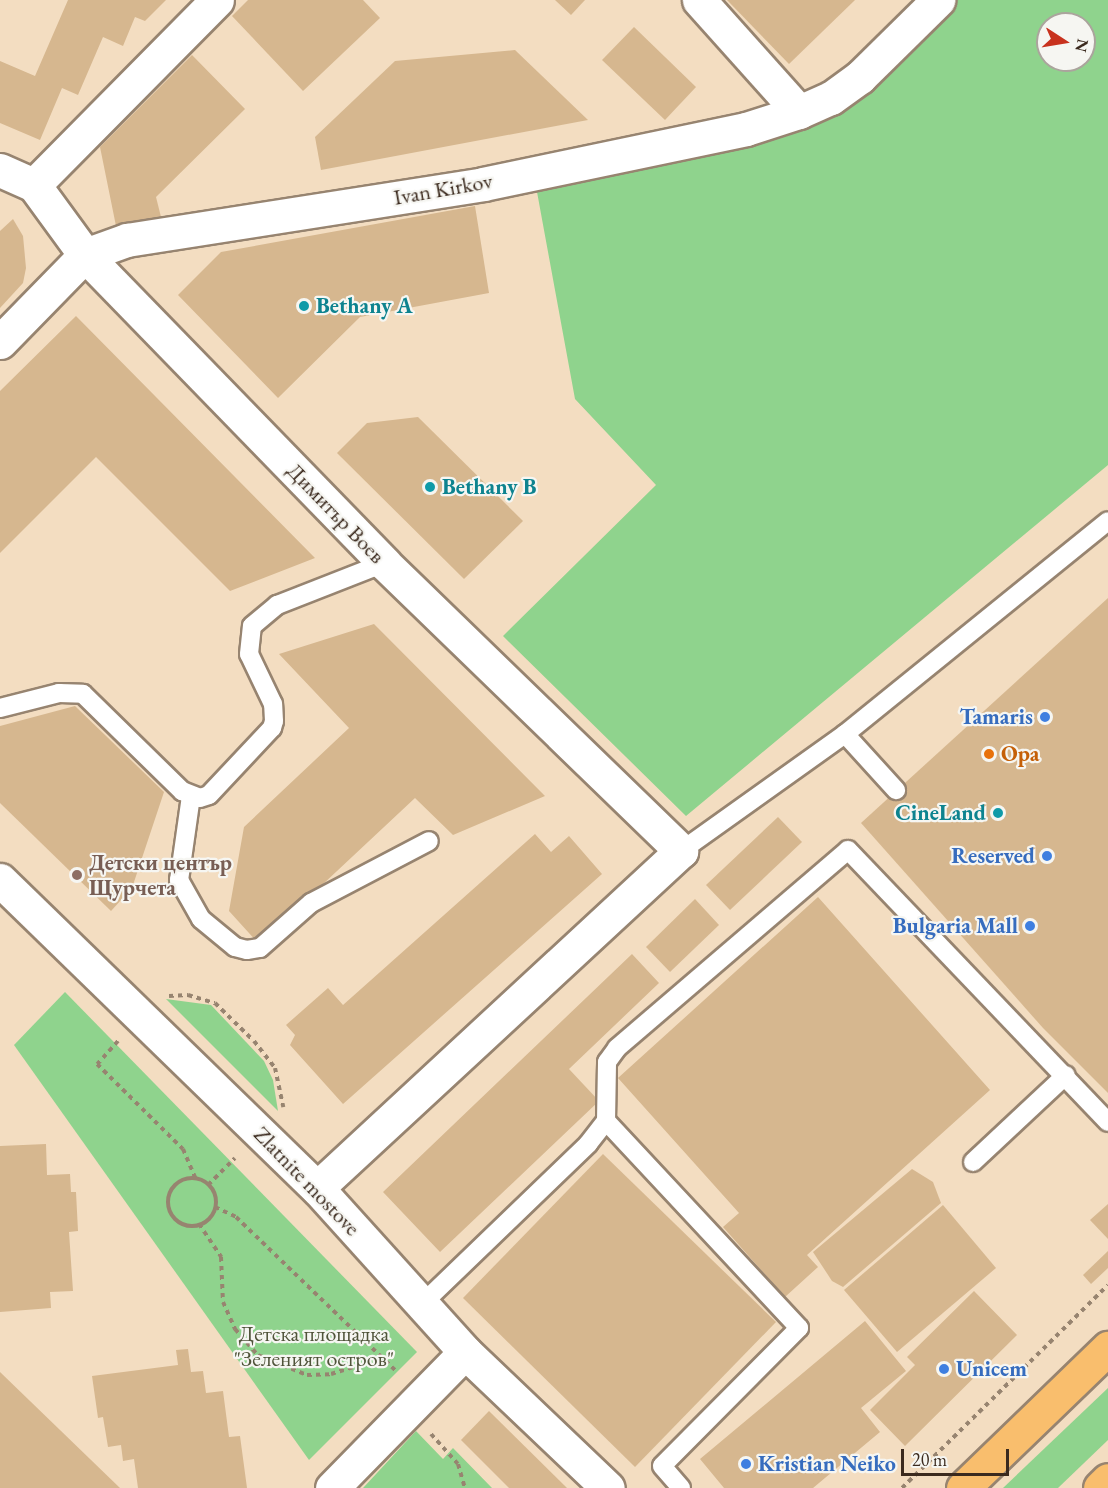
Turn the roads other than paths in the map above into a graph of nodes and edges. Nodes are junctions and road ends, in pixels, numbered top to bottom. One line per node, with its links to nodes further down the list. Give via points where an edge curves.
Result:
1 (217, 0): 6 (street)
2 (699, 0): 4 (street)
3 (938, 0): 4 (street, Ivan Kirkov, via 860,77 831,98)
4 (799, 112): 7 (street, Ivan Kirkov, via 746,129 483,184 127,240)
5 (0, 170): 6 (street)
6 (34, 185): 7 (street, Димитър Воев)
7 (85, 255): 8 (street); 10 (street, Димитър Воев)
8 (0, 342)
9 (1108, 521): 12 (lane)
10 (384, 562): 14 (lane, via 277,605 252,626 249,654 273,704 272,728 209,795); 16 (street, Димитър Воев)
11 (0, 708): 14 (lane, via 59,693 83,694)
12 (844, 734): 13 (lane); 16 (lane)
13 (896, 790)
14 (191, 796): 15 (lane, via 178,880 201,920 235,947 247,950 260,948 311,903)
15 (429, 841)
16 (681, 851): 22 (street)
17 (0, 880): 22 (street, Zlatnite mostove)
18 (1066, 1075): 19 (lane, via 848,850 617,1048 607,1062); 20 (lane); 21 (lane)
19 (606, 1121): 23 (lane, via 588,1144); 29 (lane, via 799,1328 662,1466)
20 (1108, 1122)
21 (973, 1162)
22 (317, 1188): 23 (street, Zlatnite mostove)
23 (422, 1304): 25 (street, Zlatnite mostove)
24 (1108, 1348): 30 (main road)
25 (465, 1352): 27 (street); 28 (street, Zlatnite mostove)
26 (1108, 1480): 31 (main road)
27 (332, 1488)
28 (608, 1488)
29 (681, 1488)
30 (963, 1488)
31 (1100, 1488)

